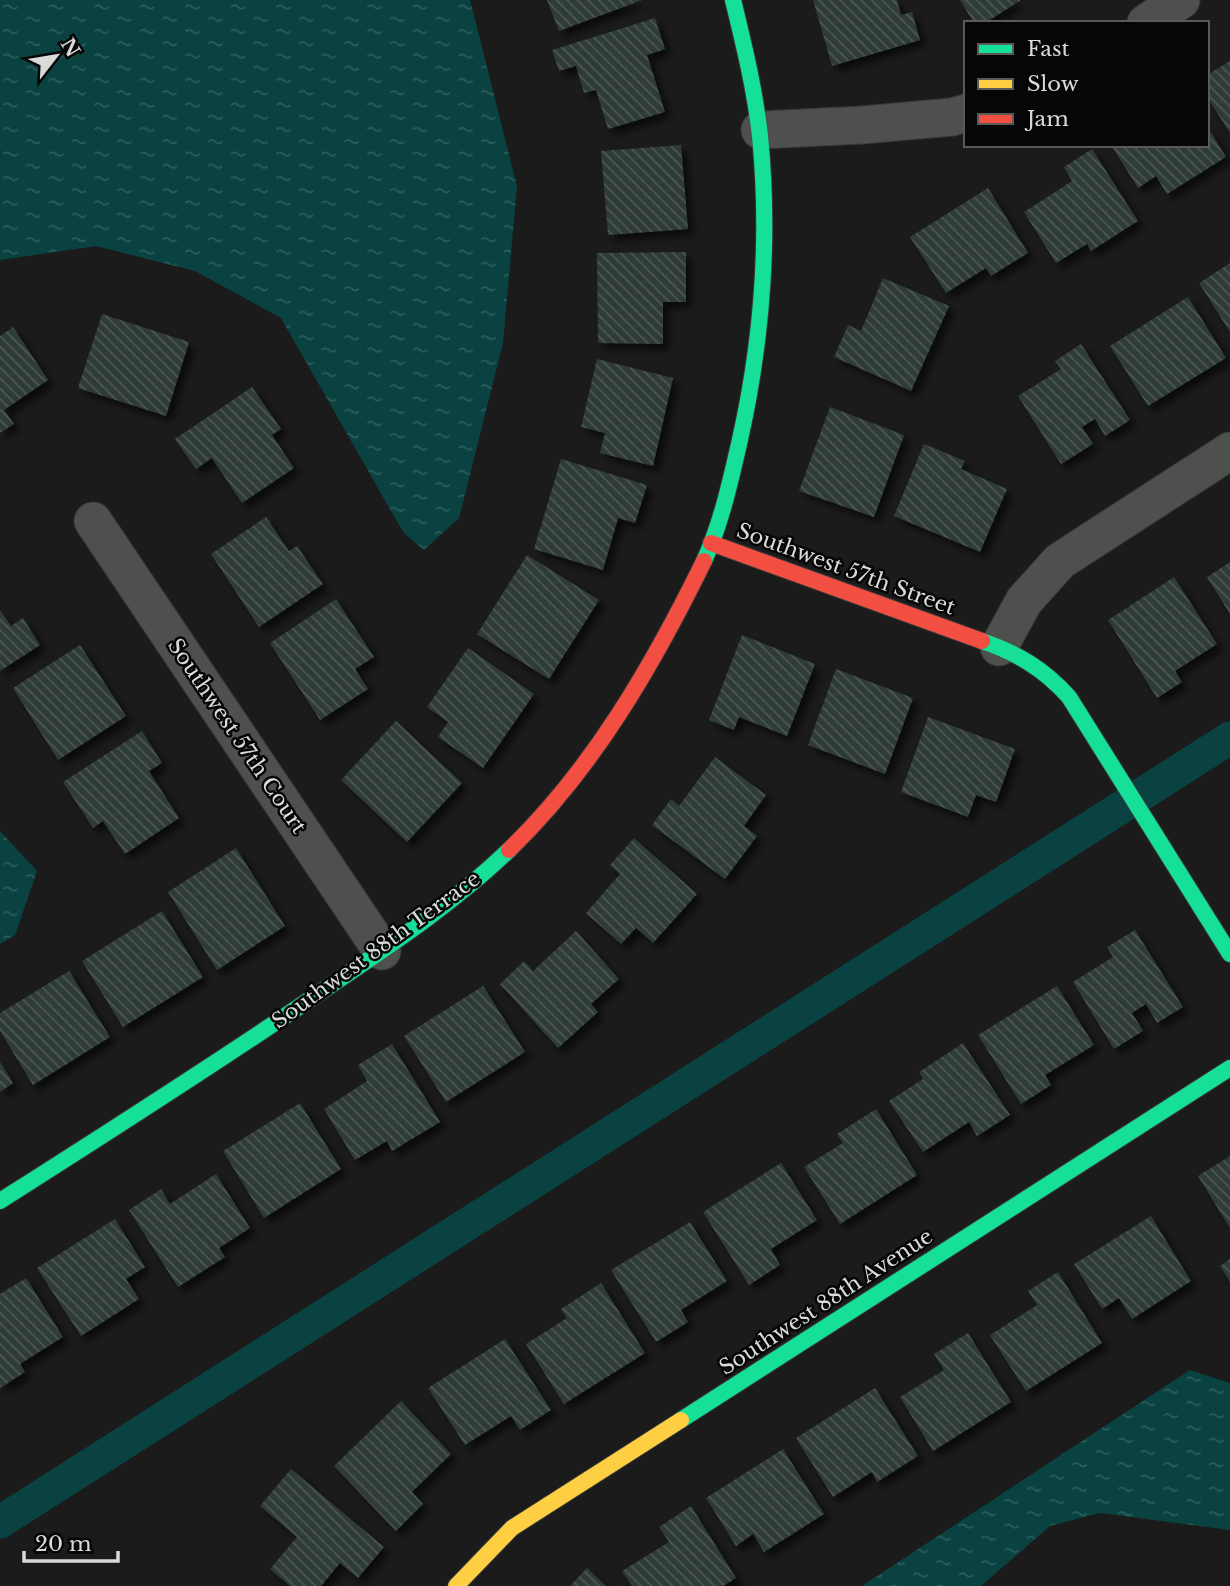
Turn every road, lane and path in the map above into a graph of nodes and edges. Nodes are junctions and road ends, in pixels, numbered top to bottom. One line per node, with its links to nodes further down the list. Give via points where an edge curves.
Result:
1 (733, 0): 5 (street, Southwest 57th Street, via 747,48)
2 (1181, 0): 3 (street)
3 (1149, 21)
4 (964, 114): 5 (street)
5 (760, 130): 8 (street, Southwest 57th Street, via 763,257 756,360 744,426)
6 (1230, 451): 9 (street, via 1060,561 1024,601)
7 (93, 521): 10 (street, Southwest 57th Court)
8 (711, 543): 9 (street, Southwest 57th Street); 10 (street, Southwest 88th Terrace, via 677,617 640,680 564,789 503,855)
9 (999, 647): 11 (street, Southwest 57th Street, via 1030,660 1069,697)
10 (382, 951): 13 (street, Southwest 88th Terrace, via 219,1062)
11 (1230, 954)
12 (1230, 1068): 14 (street, Southwest 88th Avenue, via 512,1528)
13 (0, 1201)
14 (456, 1586)

